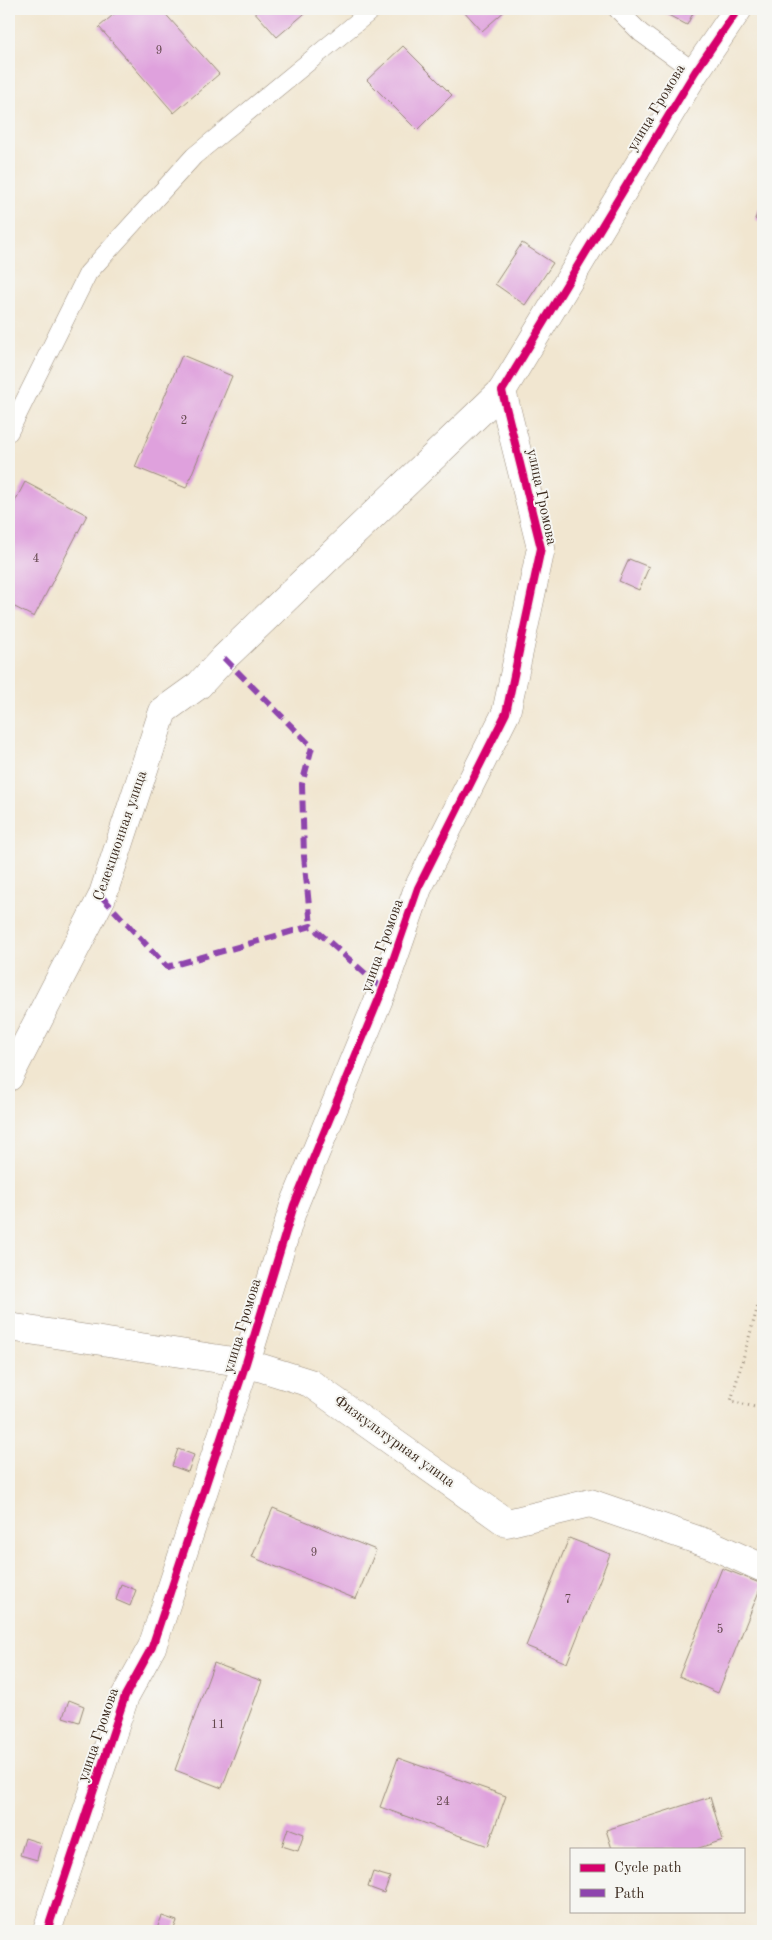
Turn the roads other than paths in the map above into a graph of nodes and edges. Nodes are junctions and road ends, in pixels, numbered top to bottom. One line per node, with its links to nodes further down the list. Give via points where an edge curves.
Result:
1 (373, 9): 6 (lane, via 194,156 88,273)
2 (617, 9): 4 (lane, via 641,33)
3 (738, 9): 4 (street, улица Громова)
4 (695, 72): 5 (street, улица Громова)
5 (502, 391): 7 (street, улица Громова, via 224,658); 10 (street, улица Громова, via 541,548 506,713 418,888 383,989 294,1206)
6 (9, 432)
7 (200, 685): 8 (street, Селекционная улица, via 163,711 102,897)
8 (9, 1077)
9 (9, 1327): 10 (street, Физкультурная улица)
10 (246, 1363): 11 (street, Физкультурная улица, via 310,1383 507,1523 590,1503 712,1545); 12 (street, улица Громова, via 152,1647 125,1696)
11 (763, 1568)
12 (47, 1931)

